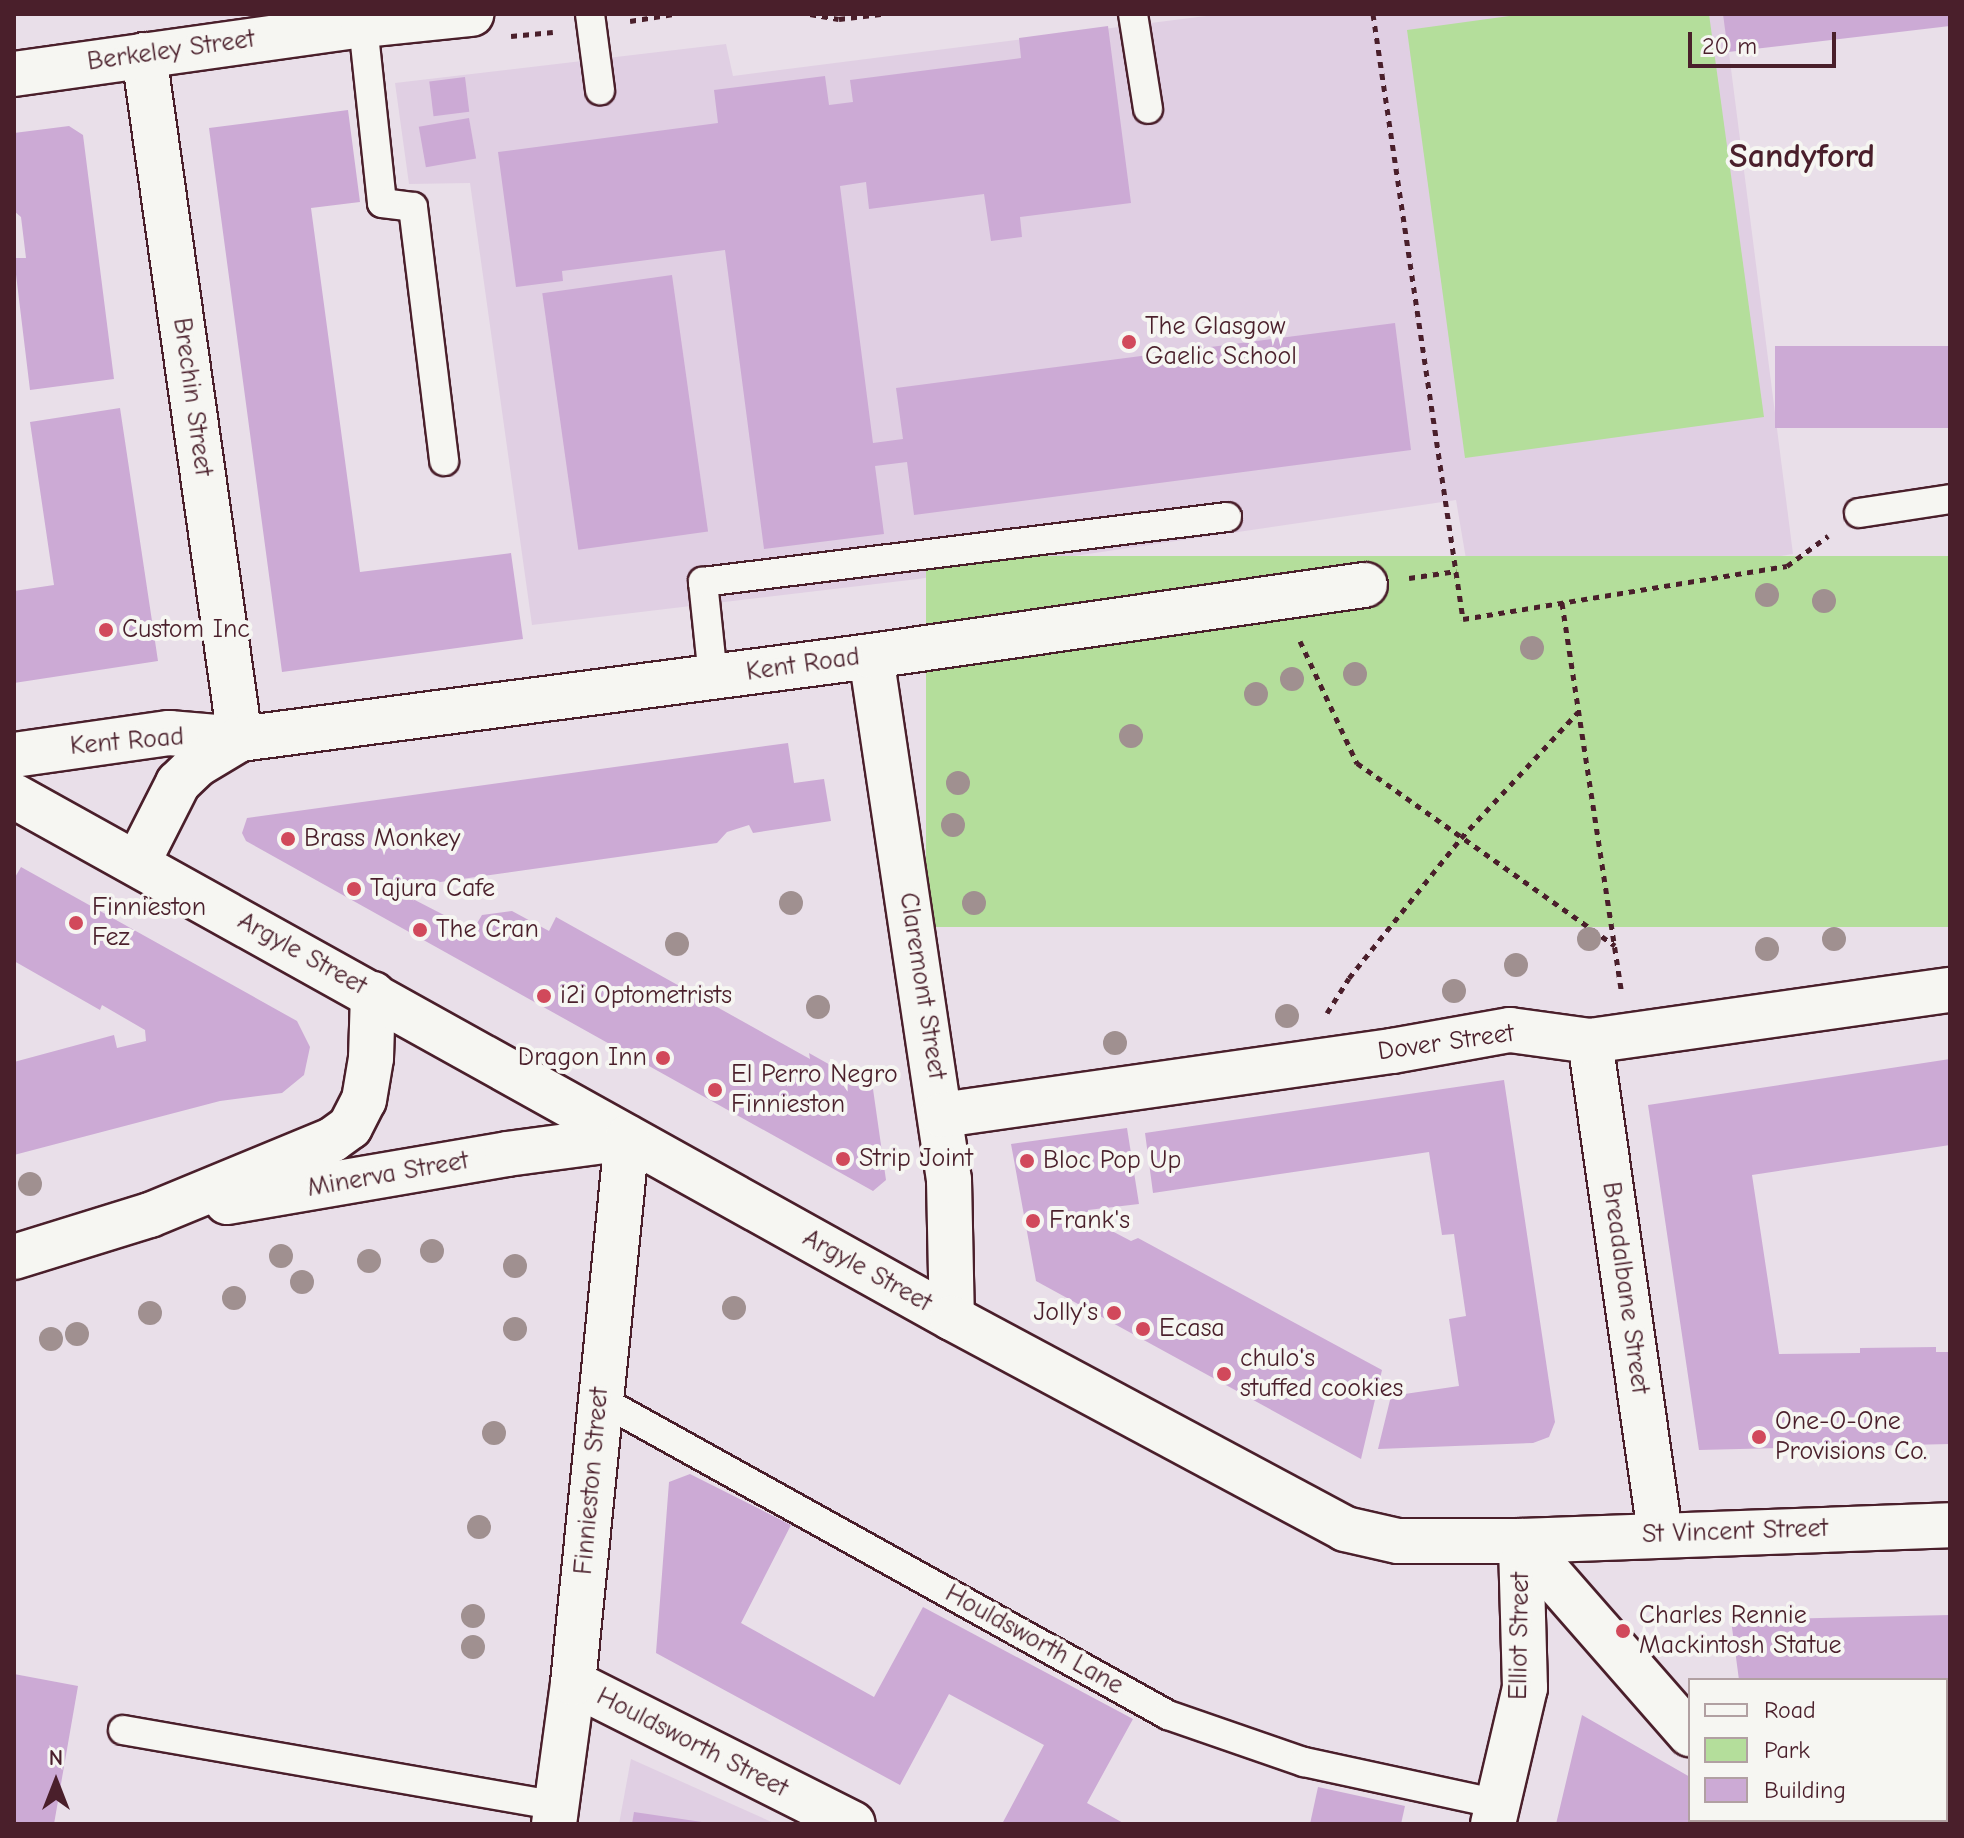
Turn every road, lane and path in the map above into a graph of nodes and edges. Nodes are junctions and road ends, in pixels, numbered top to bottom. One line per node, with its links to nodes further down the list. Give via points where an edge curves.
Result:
1 (471, 14): 7 (street, Berkeley Street)
2 (590, 14): 10 (lane)
3 (810, 14): 4 (path, via 839,19)
4 (881, 14)
5 (1133, 14): 11 (lane)
6 (1373, 14): 18 (path, via 1463,619)
7 (363, 25): 8 (street, Berkeley Street); 12 (lane, via 382,203 413,207)
8 (144, 55): 9 (street, Berkeley Street); 22 (street, Brechin Street)
9 (14, 74)
10 (600, 90)
11 (1148, 109)
12 (444, 461)
13 (1950, 499): 14 (lane)
14 (1859, 513): 18 (path, via 1787,566)
15 (1227, 517): 20 (lane, via 703,582)
16 (1365, 585): 17 (street, Kent Road)
17 (1280, 597): 19 (street, Kent Road); 25 (path, via 1357,763)
18 (1562, 603): 21 (path)
19 (871, 656): 20 (street, Kent Road); 32 (street, Claremont Street)
20 (713, 677): 22 (street, Kent Road)
21 (1578, 712): 25 (path); 27 (path)
22 (240, 739): 23 (street, Kent Road, via 169,733); 26 (street, Kent Road, via 178,783)
23 (14, 755)
24 (14, 796): 26 (street, Argyle Street)
25 (1461, 838): 27 (path); 31 (path, via 1349,978)
26 (138, 862): 29 (street, Argyle Street)
27 (1615, 946): 30 (path)
28 (1950, 990): 30 (street, Dover Street)
29 (373, 994): 33 (street, Argyle Street); 34 (street, Minerva Street, via 364,1100 350,1127 332,1140)
30 (1609, 1037): 31 (street, Dover Street, via 1510,1030); 39 (street, Breadalbane Street)
31 (1294, 1064): 32 (street, Dover Street)
32 (942, 1115): 36 (street, Claremont Street)
33 (627, 1138): 34 (street, Minerva Street); 36 (street, Argyle Street); 37 (street, Finnieston Street)
34 (150, 1215): 35 (street, Minerva Street)
35 (14, 1257)
36 (952, 1318): 40 (street, Argyle Street, via 1345,1529 1398,1541)
37 (599, 1399): 41 (street, Finnieston Street); 44 (lane, Houldsworth Lane, via 1168,1715 1304,1762)
38 (1950, 1525): 39 (street, St Vincent Street)
39 (1660, 1534): 40 (street, St Vincent Street)
40 (1521, 1541): 43 (street); 44 (street, Elliot Street, via 1525,1688)
41 (573, 1683): 45 (street, Finnieston Street); 46 (street, Houldsworth Street)
42 (123, 1730): 45 (lane)
43 (1688, 1732)
44 (1496, 1814)
45 (556, 1815)
46 (853, 1824)

